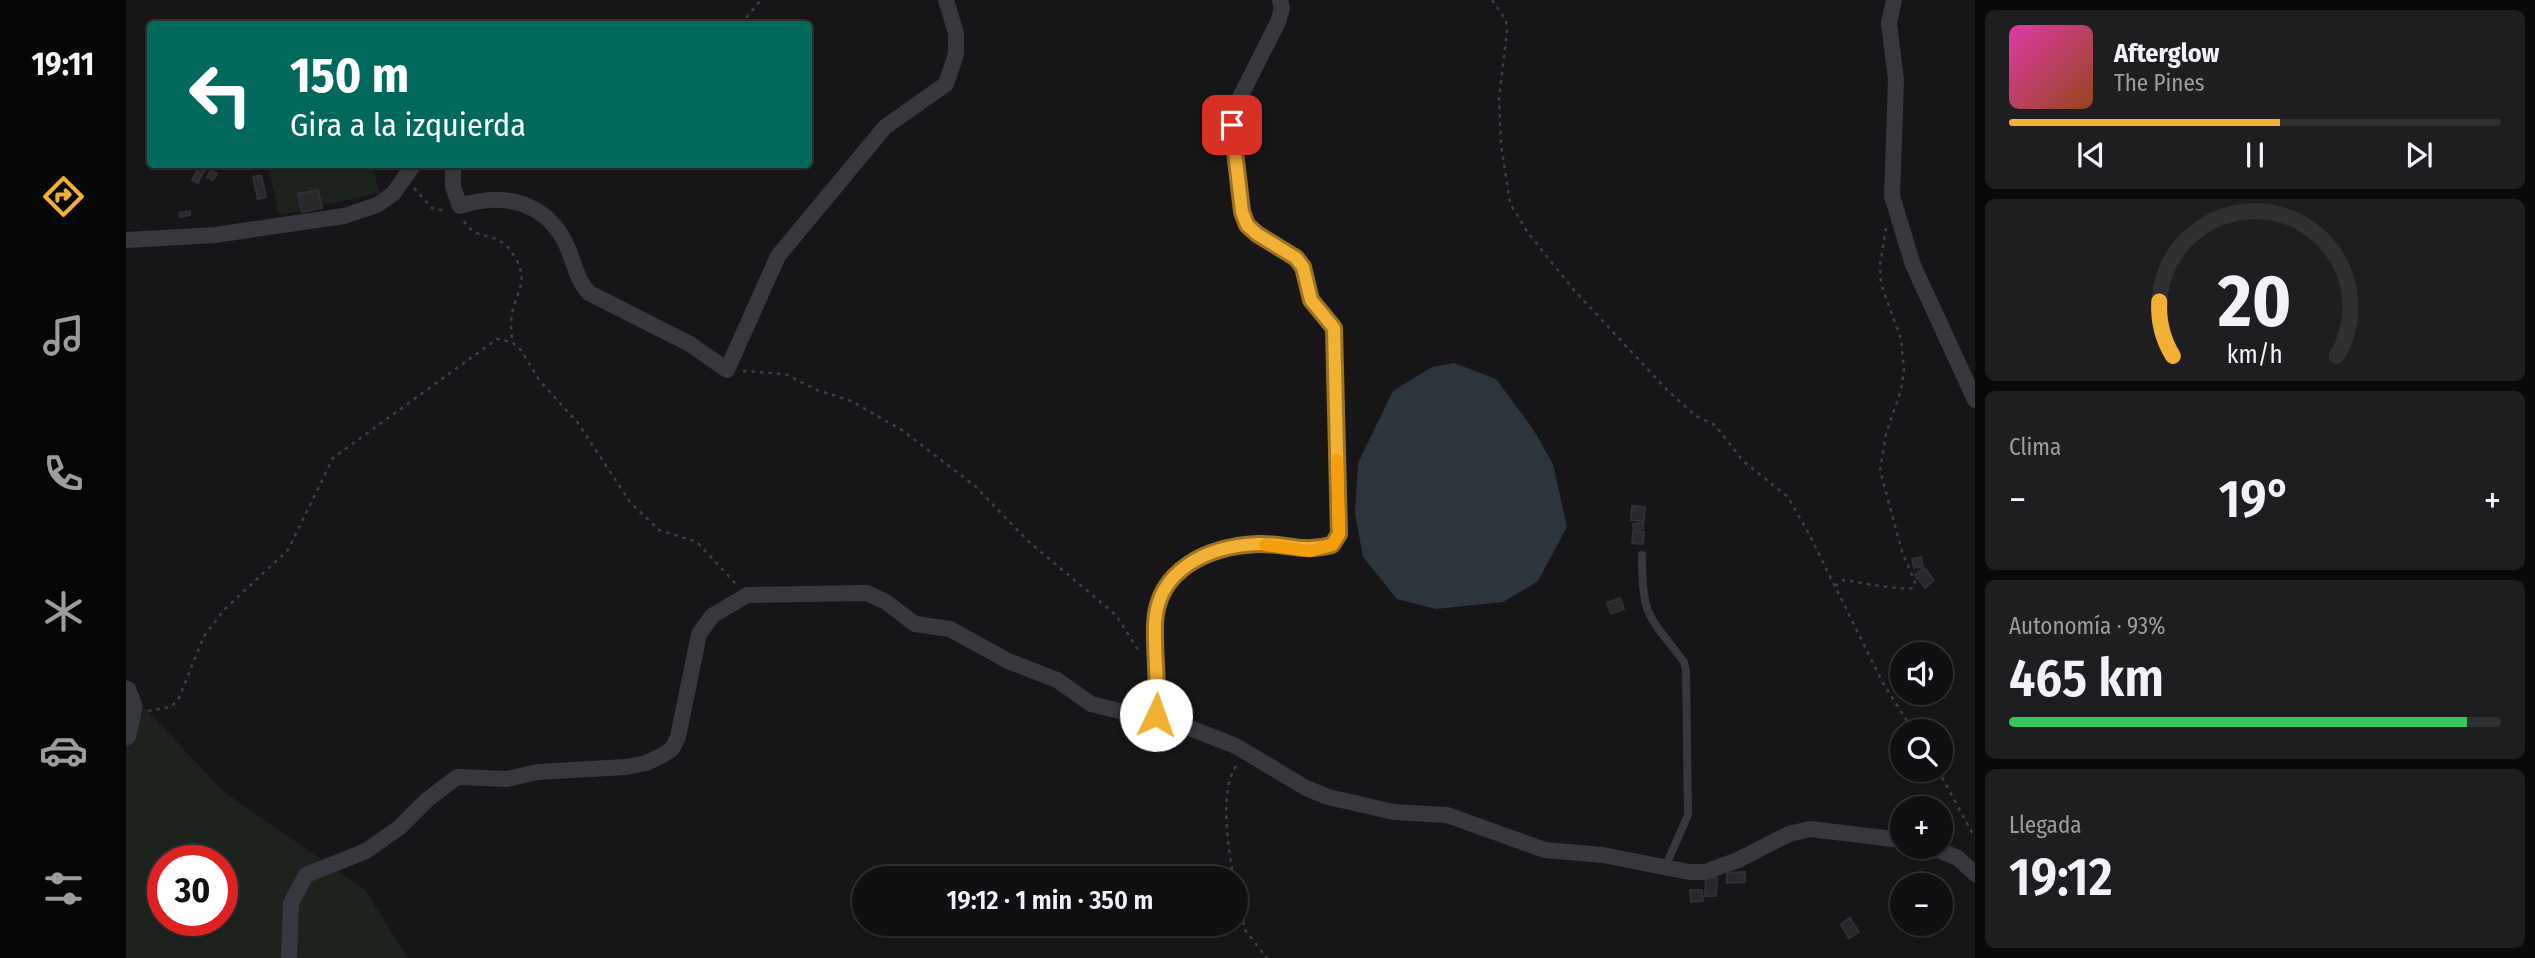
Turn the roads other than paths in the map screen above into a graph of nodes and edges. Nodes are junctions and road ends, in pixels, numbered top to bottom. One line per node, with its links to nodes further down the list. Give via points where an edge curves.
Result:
1 (946, 0): 4 (street, via 956,33 956,54 946,84 885,127 778,256 727,370 691,344 589,293 555,226 536,209 494,197 460,205 453,187)
2 (1280, 0): 10 (street, via 1278,22 1232,113 1232,125 1247,225 1296,258 1303,267 1311,300 1334,328 1339,534 1332,545 1310,551 1259,544 1214,550 1182,567 1158,600)
3 (1894, 0): 7 (street, via 1889,23 1896,90 1892,196 1913,265)
4 (453, 168)
5 (409, 170): 6 (street, via 393,194 344,216 215,235)
6 (126, 240)
7 (1975, 400)
8 (1642, 555): 14 (lane, via 1642,598 1647,615 1686,670 1688,815)
9 (126, 691): 11 (street, via 132,706)
10 (1156, 715): 14 (street, via 1248,752 1328,797 1394,813 1447,815 1545,850); 16 (street, via 1144,718 1091,704 1058,680 1008,661 950,629 915,624 867,593 747,595 712,616 699,634 673,749 626,767 538,772 507,779 457,777 366,852 306,875 291,903)
11 (128, 729)
12 (1890, 839): 14 (street, via 1810,829 1704,872)
13 (1953, 856): 15 (street)
14 (1666, 865)
15 (1975, 874)
16 (289, 958)

